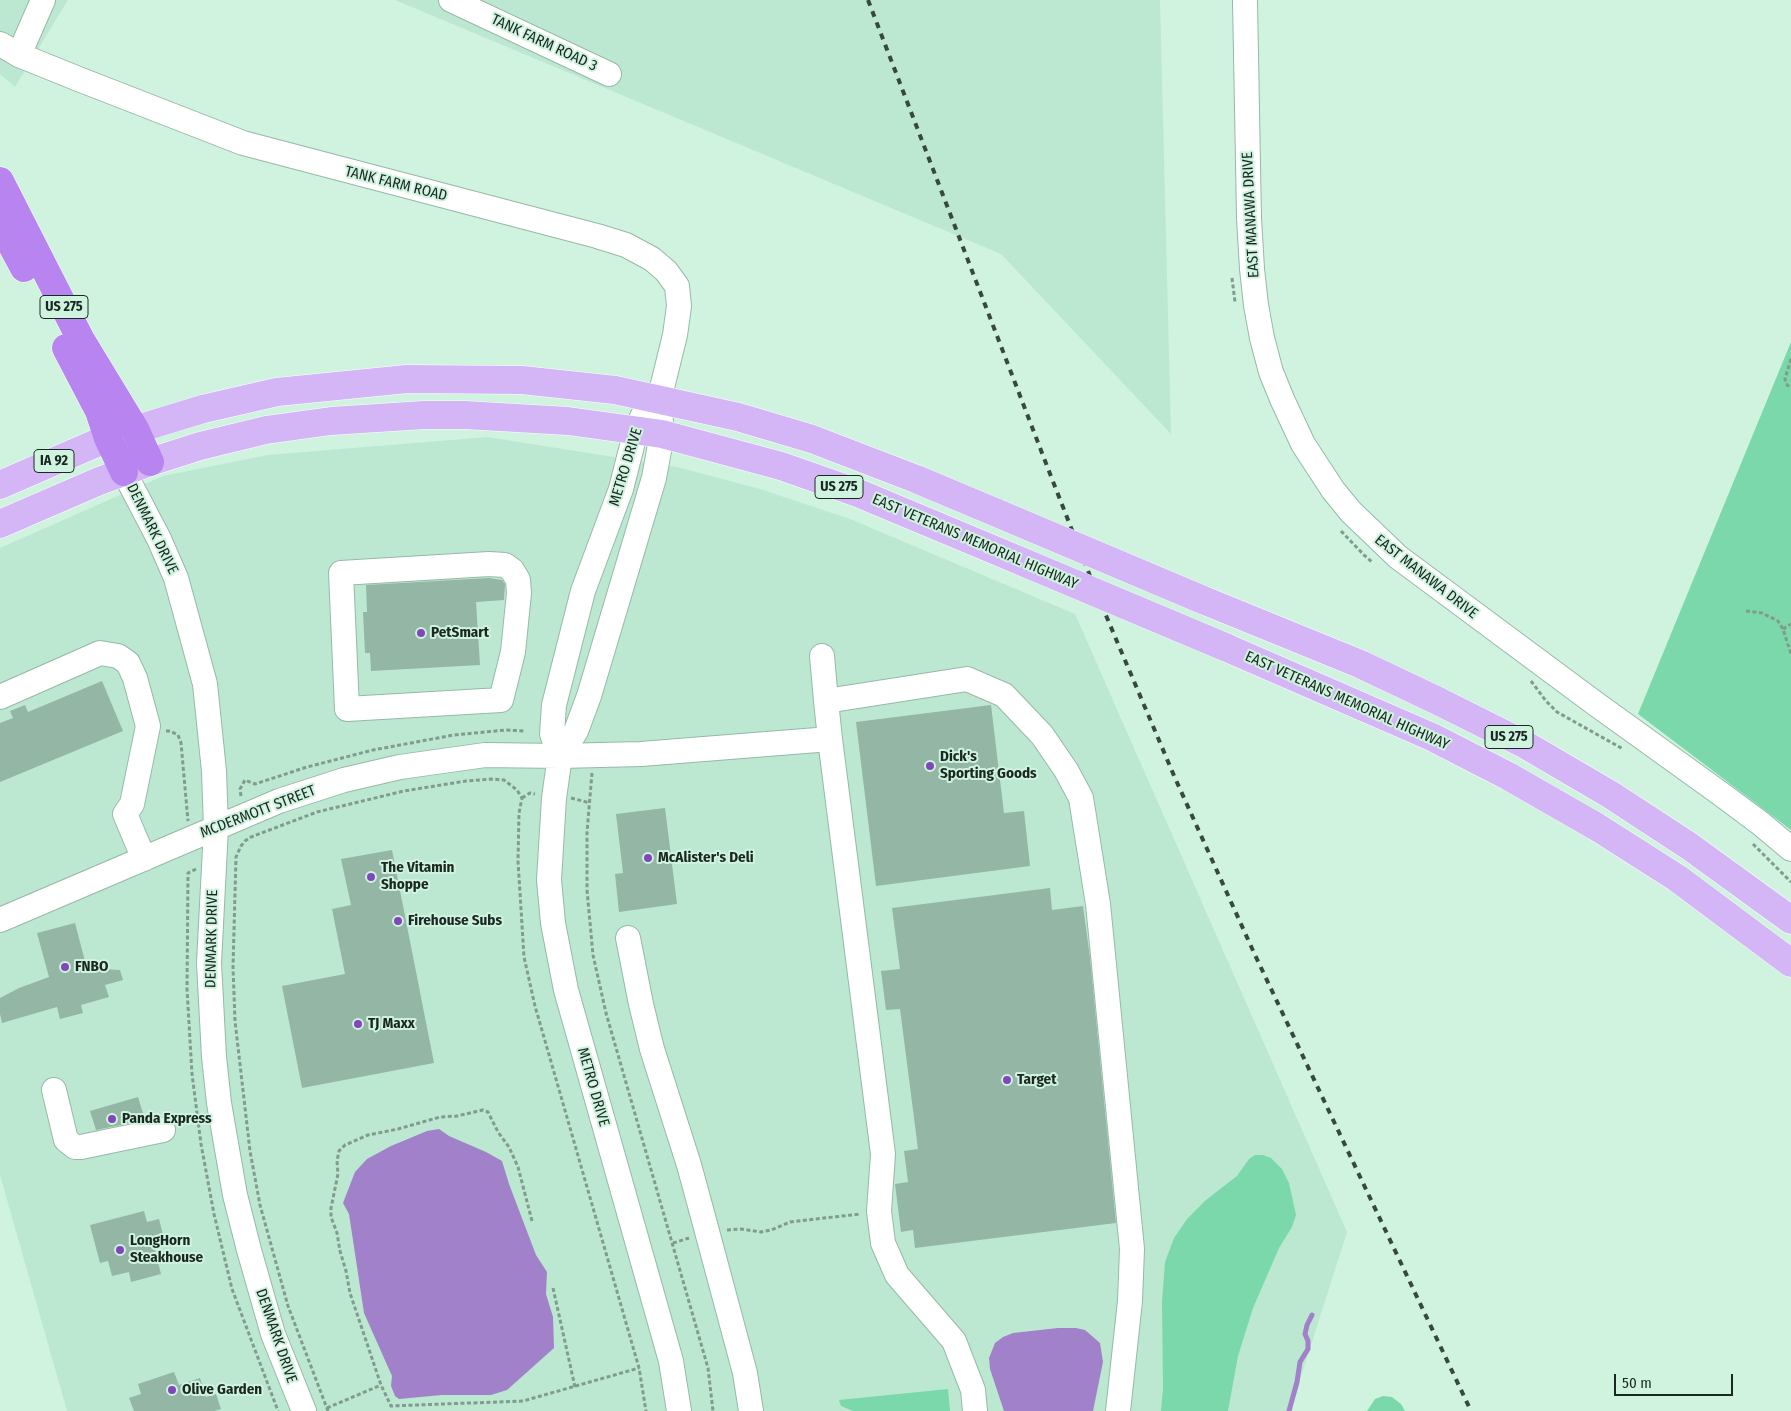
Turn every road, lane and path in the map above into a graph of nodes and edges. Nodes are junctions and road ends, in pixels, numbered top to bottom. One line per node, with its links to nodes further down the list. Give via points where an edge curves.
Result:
1 (43, 0): 4 (street)
2 (451, 0): 5 (street, TANK FARM ROAD 3)
3 (1245, 0): 40 (street, EAST MANAWA DRIVE, via 1249,218 1256,305 1262,338 1282,399 1318,468 1351,512 1398,557)
4 (10, 49): 12 (street, TANK FARM ROAD, via 243,143 597,236 626,245 652,259 677,286 679,306)
5 (609, 74)
6 (0, 182): 13 (highway, US 275, via 81,340)
7 (0, 224): 15 (highway, via 99,411)
8 (1232, 270): 9 (path)
9 (1236, 307)
10 (1791, 360): 11 (path, via 1785,379)
11 (1791, 388)
12 (659, 400): 13 (main road, US 275, via 615,390 522,380 406,379 277,392); 14 (street, METRO DRIVE, via 644,413); 45 (main road, US 275, bridge, via 738,417 812,440 916,479 1360,664 1524,744 1611,795 1689,846)
13 (135, 429): 15 (main road, IA 92); 16 (highway)
14 (649, 432): 16 (main road, EAST VETERANS MEMORIAL HIGHWAY / US 275, via 568,421 465,415 340,420 266,430); 36 (street, METRO DRIVE, via 654,478 589,696 576,731); 36 (street, METRO DRIVE, via 620,489 583,592 554,705 552,734); 47 (main road, EAST VETERANS MEMORIAL HIGHWAY / US 275, bridge, via 781,466 850,490 1424,733 1508,776 1597,828 1676,878)
15 (108, 438): 17 (highway); 18 (main road, IA 92)
16 (150, 462): 17 (main road, EAST VETERANS MEMORIAL HIGHWAY / US 275)
17 (124, 472): 19 (main road, EAST VETERANS MEMORIAL HIGHWAY / US 275); 38 (street, DENMARK DRIVE, via 176,578 205,684 211,734)
18 (0, 485)
19 (0, 524)
20 (1338, 527): 21 (path)
21 (1379, 567)
22 (1746, 611): 24 (path, via 1772,617)
23 (1791, 624): 24 (path)
24 (1783, 629): 25 (path)
25 (1791, 654)
26 (822, 656): 29 (street)
27 (1525, 675): 35 (path, via 1558,712)
28 (0, 697): 32 (street, via 100,654 118,656 128,662 135,678)
29 (826, 701): 34 (street); 65 (street, via 966,679 1004,695 1042,735 1081,798 1098,904 1132,1249)
30 (366, 707): 30 (street, via 501,700 513,652 519,593 518,580 512,570 505,565 489,564 341,573 347,709)
31 (506, 730): 33 (path)
32 (147, 731): 38 (path, via 170,731 178,736 188,822); 41 (street, via 132,804 125,814)
33 (524, 731)
34 (830, 739): 37 (street, MCDERMOTT STREET); 50 (street, via 883,1154)
35 (1626, 751)
36 (560, 756): 37 (street, MCDERMOTT STREET); 38 (street, MCDERMOTT STREET, via 485,756 400,767 344,780 279,801); 61 (street, METRO DRIVE, via 549,880 555,937 572,1014 671,1361)
37 (596, 756): 53 (path, via 591,780 587,860 593,955 606,1013)
38 (206, 832): 41 (street, MCDERMOTT STREET); 58 (street, DENMARK DRIVE, via 213,1049 235,1195 260,1293 288,1375)
39 (1750, 842): 43 (path)
40 (1791, 849)
41 (144, 859): 44 (street, MCDERMOTT STREET)
42 (188, 873): 59 (path, via 187,989 192,1074 201,1144 232,1289)
43 (1791, 882)
44 (0, 920)
45 (1791, 920)
46 (628, 938): 52 (street, via 652,1048)
47 (1791, 963)
48 (54, 1090): 49 (street, via 66,1140 75,1147)
49 (163, 1130)
50 (879, 1211): 52 (path, via 790,1222 761,1232 729,1230); 64 (street, via 882,1243 897,1275 954,1341 973,1390)
51 (532, 1221): 56 (path, via 518,1167 488,1112 483,1110 368,1135 339,1151 331,1217 350,1292)
52 (707, 1233): 53 (path); 63 (street, via 745,1373)
53 (673, 1243): 62 (path, via 708,1368)
54 (553, 1288): 57 (path)
55 (639, 1368): 57 (path); 58 (path, via 535,1006 524,957 518,861 522,798 504,780 466,781 360,800 317,812 245,840 236,857 235,1021 250,1151 260,1205); 60 (path)
56 (381, 1385): 57 (path, via 391,1406 522,1402); 58 (path)
57 (575, 1387)
58 (320, 1410)
59 (278, 1411)
60 (646, 1411)
61 (679, 1411)
62 (713, 1411)
63 (751, 1411)
64 (975, 1411)
65 (1118, 1411)

